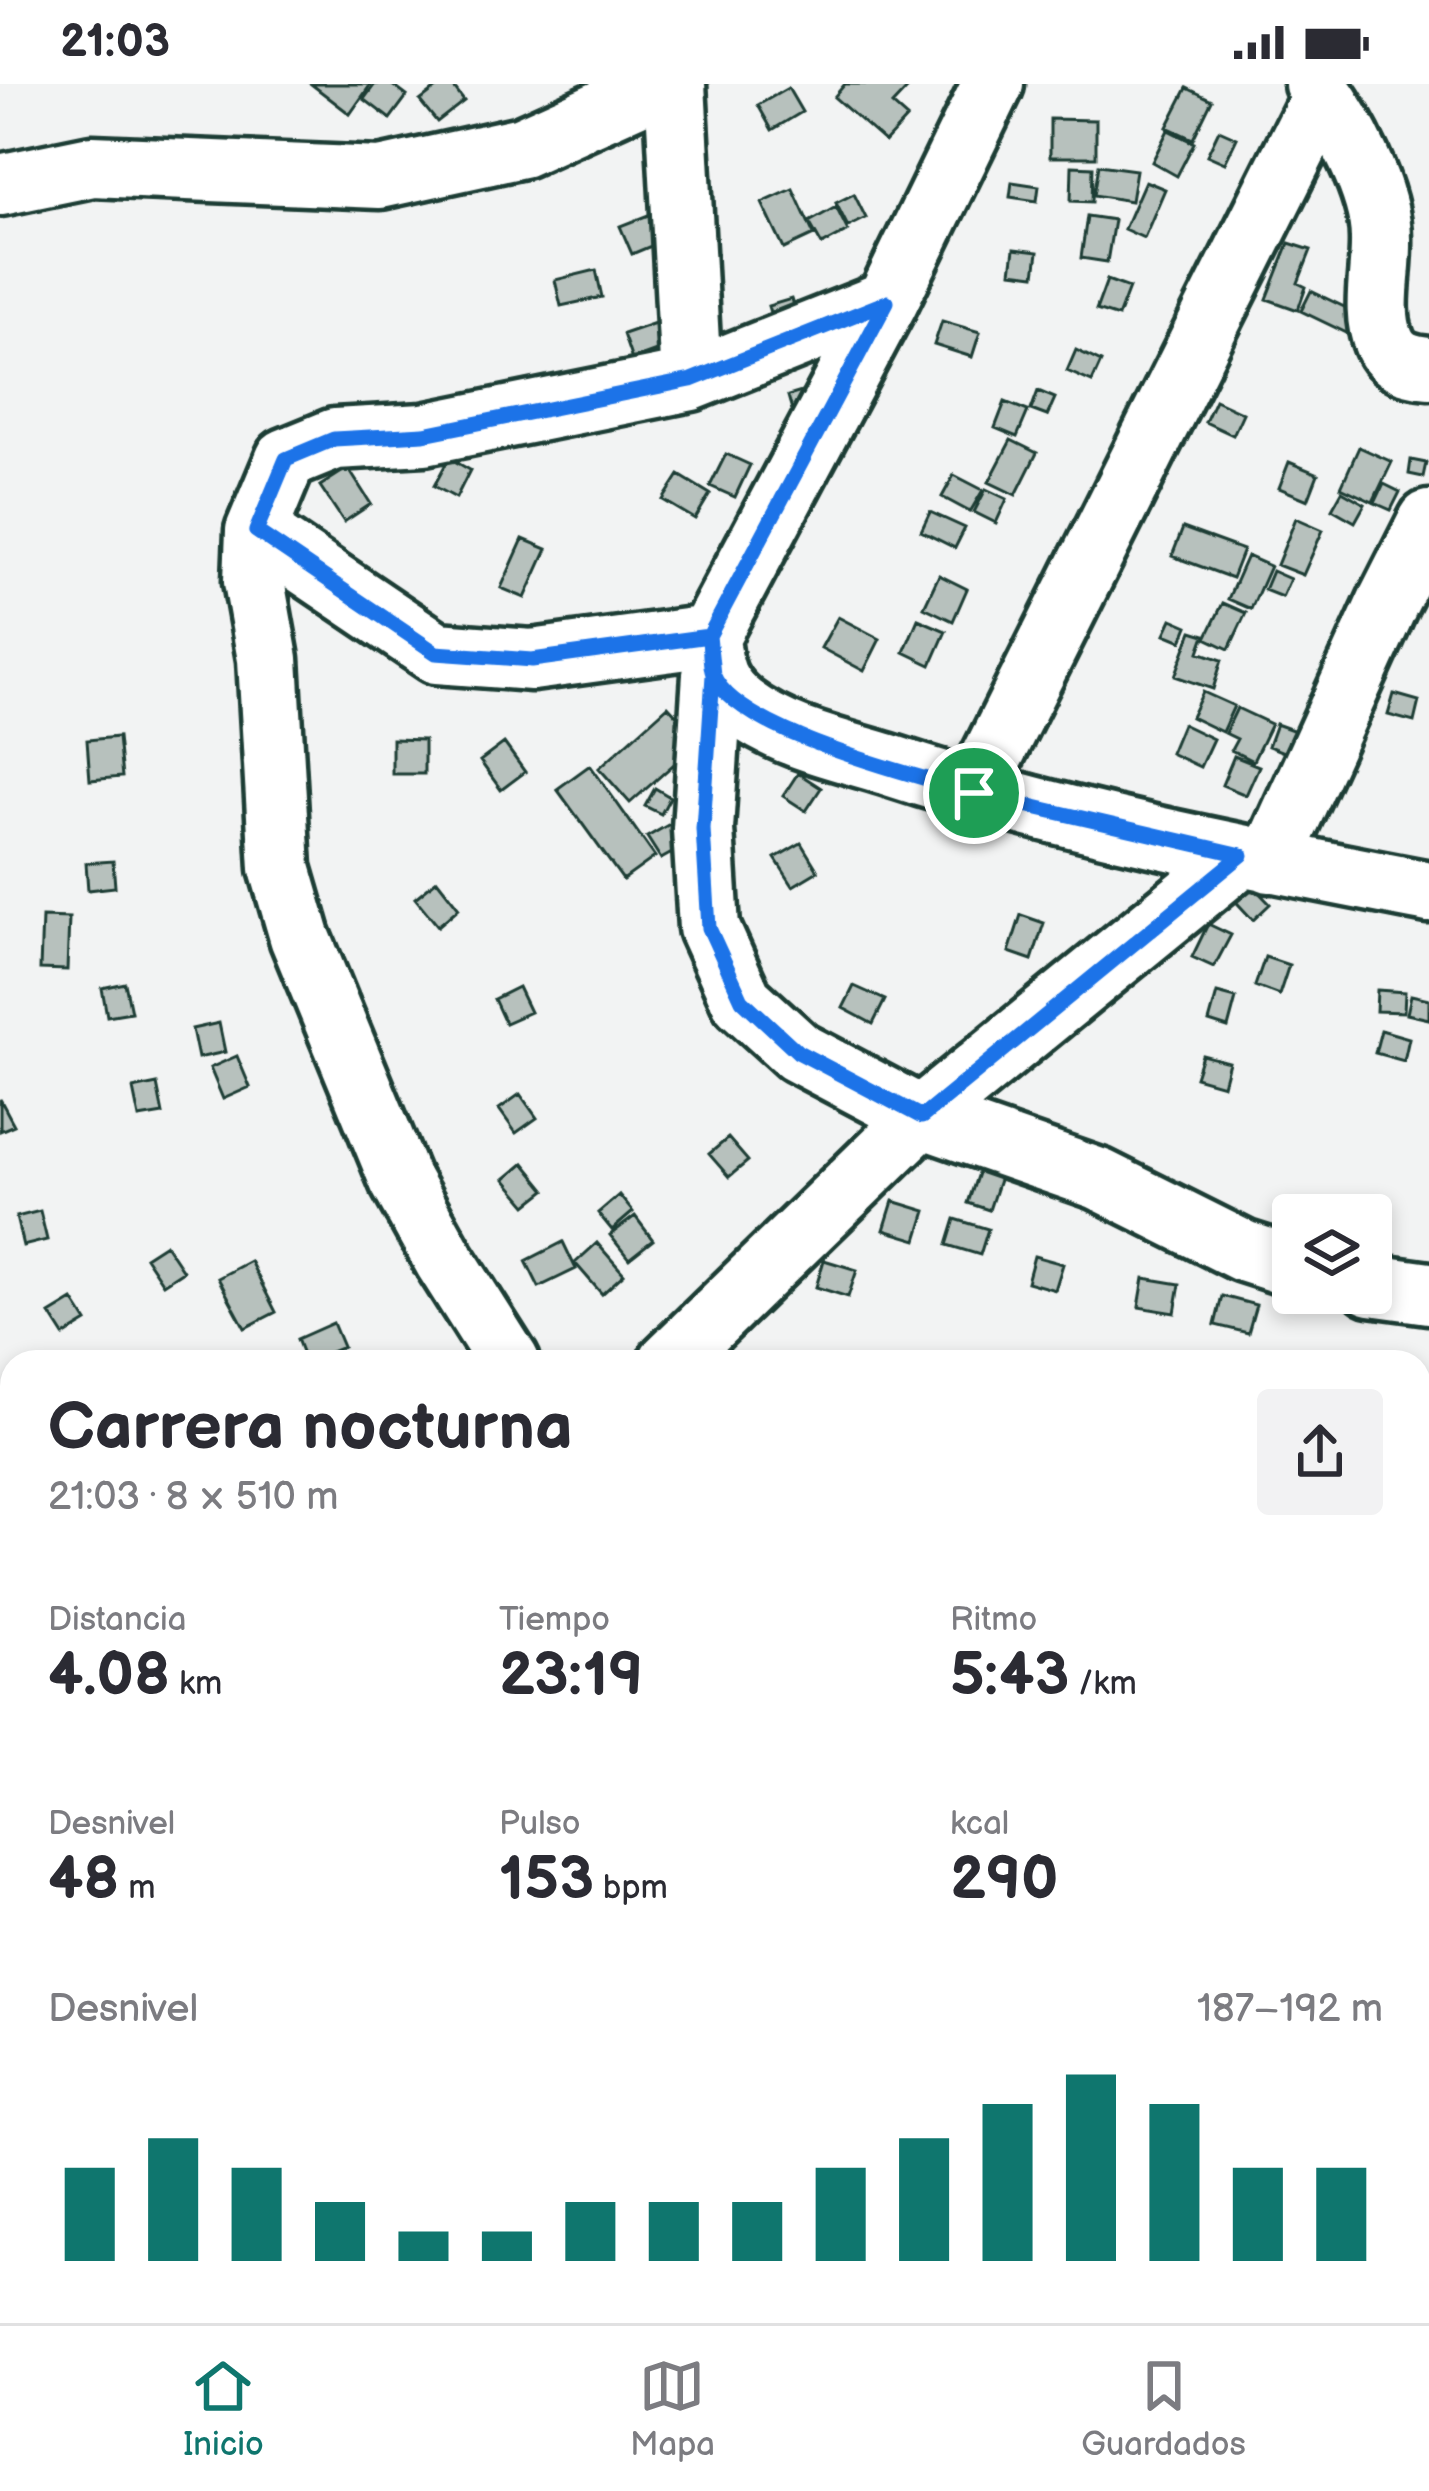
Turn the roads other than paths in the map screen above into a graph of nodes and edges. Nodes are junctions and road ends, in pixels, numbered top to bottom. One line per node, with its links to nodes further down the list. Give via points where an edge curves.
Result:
1 (662, 84): 5 (street, via 523,147 380,178 92,166)
2 (675, 84): 8 (street)
3 (993, 84): 6 (street)
4 (1319, 90): 7 (street, via 1361,164 1382,233 1378,321 1385,347 1405,366); 12 (street)
5 (0, 185)
6 (887, 302): 8 (street); 11 (street)
7 (1429, 368)
8 (691, 380): 10 (street, via 424,434 334,439 286,459)
9 (1429, 521): 13 (street)
10 (256, 531): 11 (street, via 436,653); 19 (street, via 280,868 300,937 400,1180)
11 (711, 656): 12 (street, via 740,705 777,729); 15 (street, via 703,829 717,946 742,1000 798,1052)
12 (974, 793): 13 (street)
13 (1256, 858): 14 (street); 15 (street)
14 (1429, 892)
15 (922, 1117): 16 (street, via 1099,1179); 20 (street)
16 (1272, 1260)
17 (1392, 1288): 18 (street)
18 (1429, 1293)
19 (501, 1350)
20 (681, 1350)

